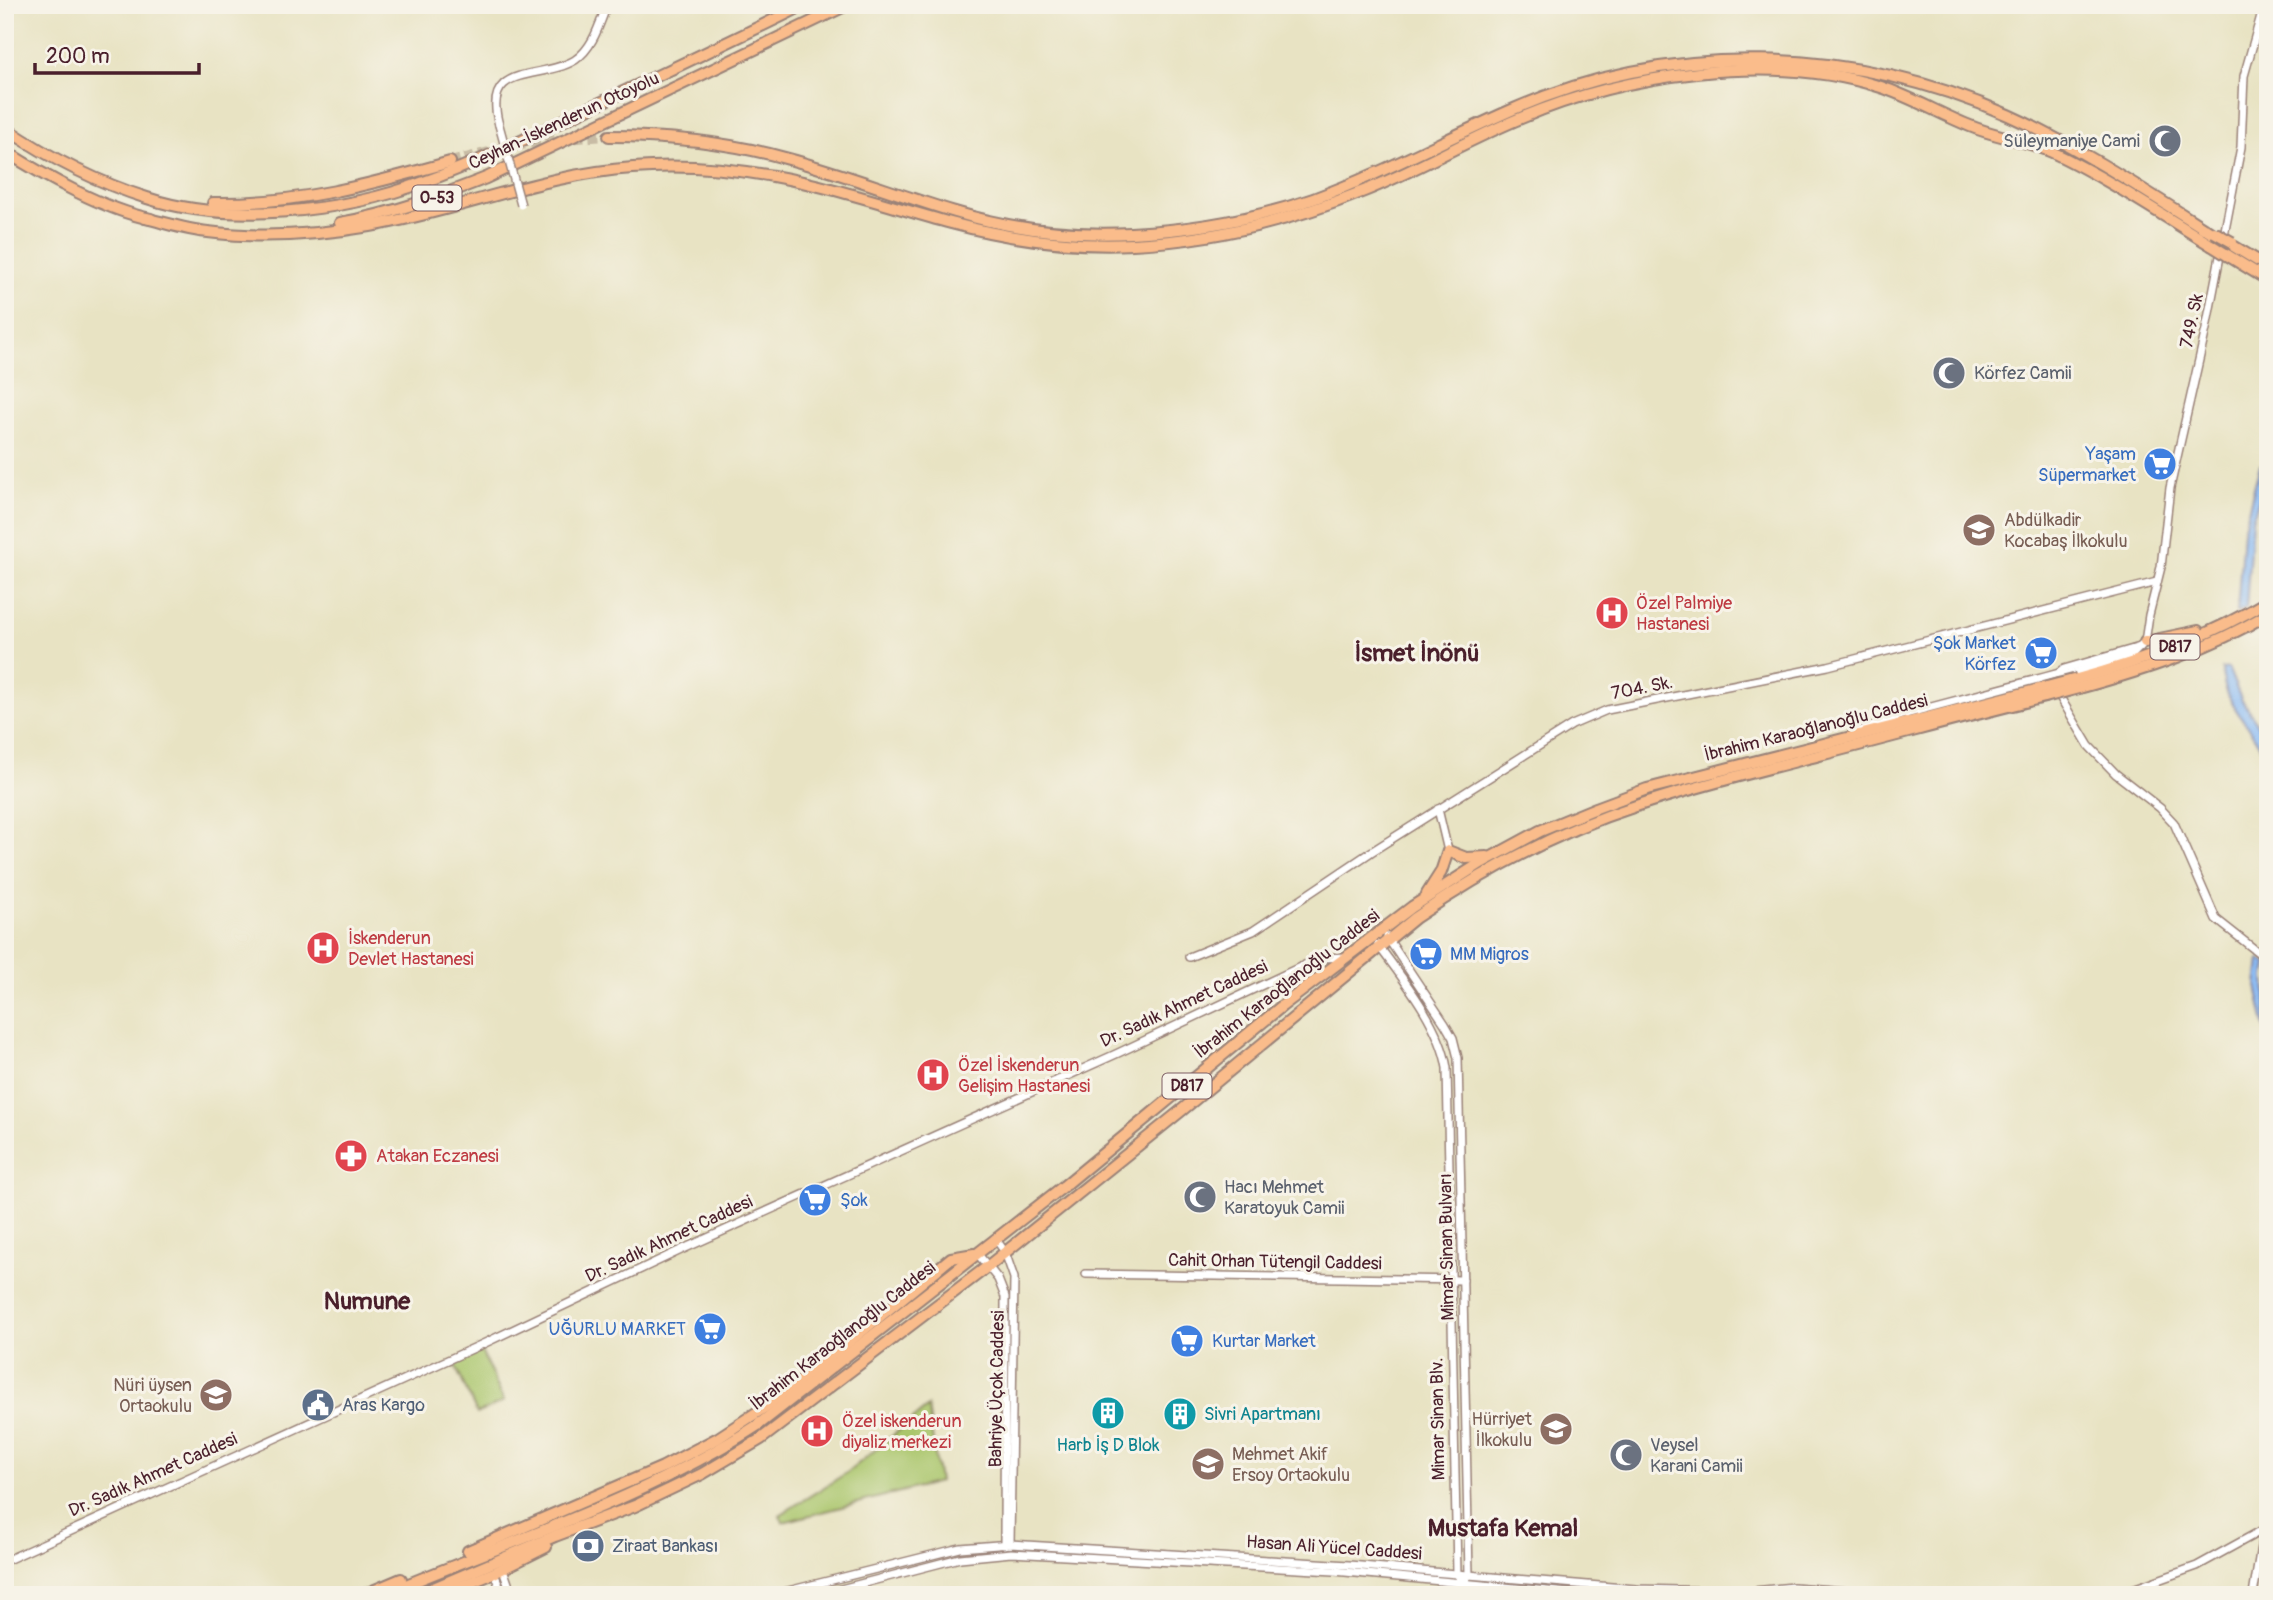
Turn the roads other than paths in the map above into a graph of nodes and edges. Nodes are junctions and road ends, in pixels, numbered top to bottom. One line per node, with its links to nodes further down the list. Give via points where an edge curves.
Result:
1 (607, 5): 10 (street, bridge, via 593,40 575,60 514,76 497,93 499,124)
2 (804, 5): 9 (highway, Ceyhan-İskenderun Otoyolu / O-53, via 479,160 366,199 260,213 207,210 150,199)
3 (847, 5): 11 (highway, Ceyhan-İskenderun Otoyolu / O-53, via 536,155 428,201 348,222 261,232 205,229)
4 (2264, 5): 16 (street, 749. Sk, via 2244,76 2241,147 2171,488)
5 (5, 128): 9 (highway, Ceyhan-İskenderun Otoyolu / O-53)
6 (609, 136): 12 (highway, via 730,145 1006,224 1081,233 1130,233 1219,223 1313,199 1519,107 1606,78 1693,62 1792,61 1876,72 2007,115 2092,160)
7 (5, 151): 11 (highway, Ceyhan-İskenderun Otoyolu / O-53, via 91,198)
8 (450, 162): 9 (highway, via 363,187 258,204 166,197)
9 (98, 180)
10 (521, 205)
11 (145, 218): 12 (highway, via 205,232 312,234 374,225 589,172 683,166 777,176 957,225 1016,236 1091,244 1178,241 1271,224 1315,210 1560,102 1656,78 1740,70 1792,72 1880,86 1974,128 2046,149)
12 (2213, 237): 13 (highway, bridge)
13 (2230, 250): 14 (highway); 15 (highway)
14 (2268, 265)
15 (2268, 281)
16 (2157, 582): 20 (street, 749. Sk); 23 (street, 704. Sk., via 1828,666 1607,710 1572,725)
17 (2268, 601): 19 (highway, İbrahim Karaoğlanoğlu Caddesi / D817)
18 (2268, 614): 21 (highway, İbrahim Karaoğlanoğlu Caddesi / D817, via 2190,653)
19 (2221, 626): 20 (highway); 21 (highway, İbrahim Karaoğlanoğlu Caddesi / D817)
20 (2143, 645): 22 (street, via 2064,669)
21 (2078, 683): 22 (highway, İbrahim Karaoğlanoğlu Caddesi / D817, bridge)
22 (2044, 687): 25 (highway, İbrahim Karaoğlanoğlu Caddesi / D817, via 1647,789 1561,822); 27 (highway, İbrahim Karaoğlanoğlu Caddesi / D817, via 1916,729 1633,806 1513,859); 30 (street, via 2065,704 2099,757 2174,823 2216,919)
23 (1438, 809): 24 (street); 28 (street, 704. Sk., via 1253,931)
24 (1448, 851): 25 (highway, via 1466,858); 26 (highway)
25 (1493, 856): 26 (highway, İbrahim Karaoğlanoğlu Caddesi / D817)
26 (1424, 899): 27 (highway, İbrahim Karaoğlanoğlu Caddesi / D817)
27 (1380, 939): 29 (highway, İbrahim Karaoğlanoğlu Caddesi / D817); 32 (highway, İbrahim Karaoğlanoğlu Caddesi / D817, via 1182,1110); 36 (street, Mimar Sinan Bulvarı, via 1445,1024 1457,1052); 37 (street, Mimar Sinan Blv., via 1444,1052)
28 (1189, 957)
29 (1348, 957): 31 (highway, İbrahim Karaoğlanoğlu Caddesi / D817); 41 (street, Dr. Sadık Ahmet Caddesi, via 1311,962)
30 (2268, 960)
31 (995, 1238): 32 (street, Bahriye Üçok Caddesi); 33 (highway, İbrahim Karaoğlanoğlu Caddesi / D817)
32 (1005, 1252): 34 (highway, İbrahim Karaoğlanoğlu Caddesi / D817); 40 (street, Bahriye Üçok Caddesi, via 1014,1278)
33 (977, 1253): 34 (street, Bahriye Üçok Caddesi); 47 (highway, via 951,1258 788,1392 718,1438 635,1479); 48 (highway, İbrahim Karaoğlanoğlu Caddesi / D817, via 806,1390 725,1447 662,1480)
34 (987, 1267): 38 (highway, İbrahim Karaoğlanoğlu Caddesi / D817, via 761,1440 702,1474); 40 (street, Bahriye Üçok Caddesi, via 1005,1297)
35 (1086, 1274): 37 (street, Cahit Orhan Tütengil Caddesi)
36 (1463, 1280): 37 (street, Cahit Orhan Tütengil Caddesi); 44 (street, Mimar Sinan Bulvarı)
37 (1451, 1281): 43 (street, Mimar Sinan Blv.)
38 (603, 1519): 42 (highway); 49 (highway, İbrahim Karaoğlanoğlu Caddesi / D817)
39 (2266, 1527): 57 (street, via 2197,1566); 58 (street)
40 (1007, 1544): 43 (street, Hasan Ali Yücel Caddesi); 53 (street, Hasan Ali Yücel Caddesi, via 946,1552)
41 (5, 1561)
42 (498, 1571): 50 (highway); 51 (street); 52 (street)
43 (1457, 1574): 44 (street, Hasan Ali Yücel Caddesi); 45 (street)
44 (1469, 1574): 45 (street); 46 (street, Hasan Ali Yücel Caddesi)
45 (1463, 1583): 54 (street, via 1011,1553 960,1558); 55 (street)
46 (1724, 1594): 56 (street, Hasan Ali Yücel Caddesi, via 1793,1587)
47 (363, 1595)
48 (383, 1595)
49 (417, 1595)
50 (440, 1595)
51 (503, 1595)
52 (512, 1595)
53 (772, 1595)
54 (818, 1595)
55 (1590, 1595)
56 (1898, 1595)
57 (2116, 1595)
58 (2253, 1595)

